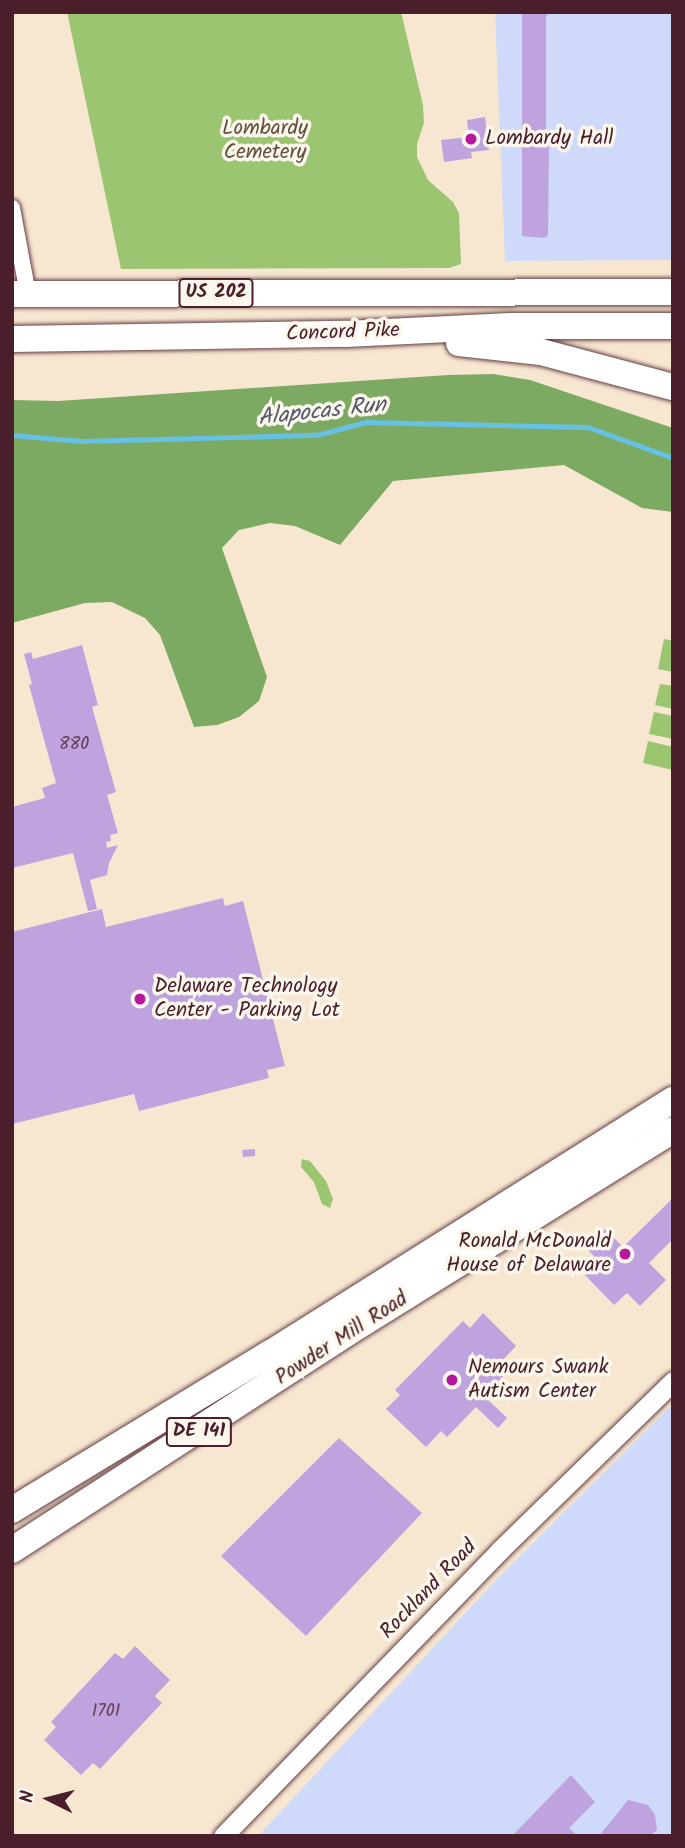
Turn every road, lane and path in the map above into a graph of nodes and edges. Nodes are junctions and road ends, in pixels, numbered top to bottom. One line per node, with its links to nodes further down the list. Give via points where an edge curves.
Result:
1 (12, 208): 3 (street)
2 (673, 292): 3 (highway, Concord Pike / US 202)
3 (20, 294)
4 (673, 326): 5 (highway, Concord Pike / US 202, via 512,326)
5 (346, 334): 6 (highway, Concord Pike / US 202); 7 (highway, via 541,352)
6 (12, 339)
7 (673, 387)
8 (673, 1100): 11 (highway, Powder Mill Road / DE 141)
9 (673, 1130): 12 (highway, Powder Mill Road / DE 141)
10 (673, 1381): 13 (street, Rockland Road, via 500,1550)
11 (12, 1510)
12 (12, 1550)
13 (223, 1836)

